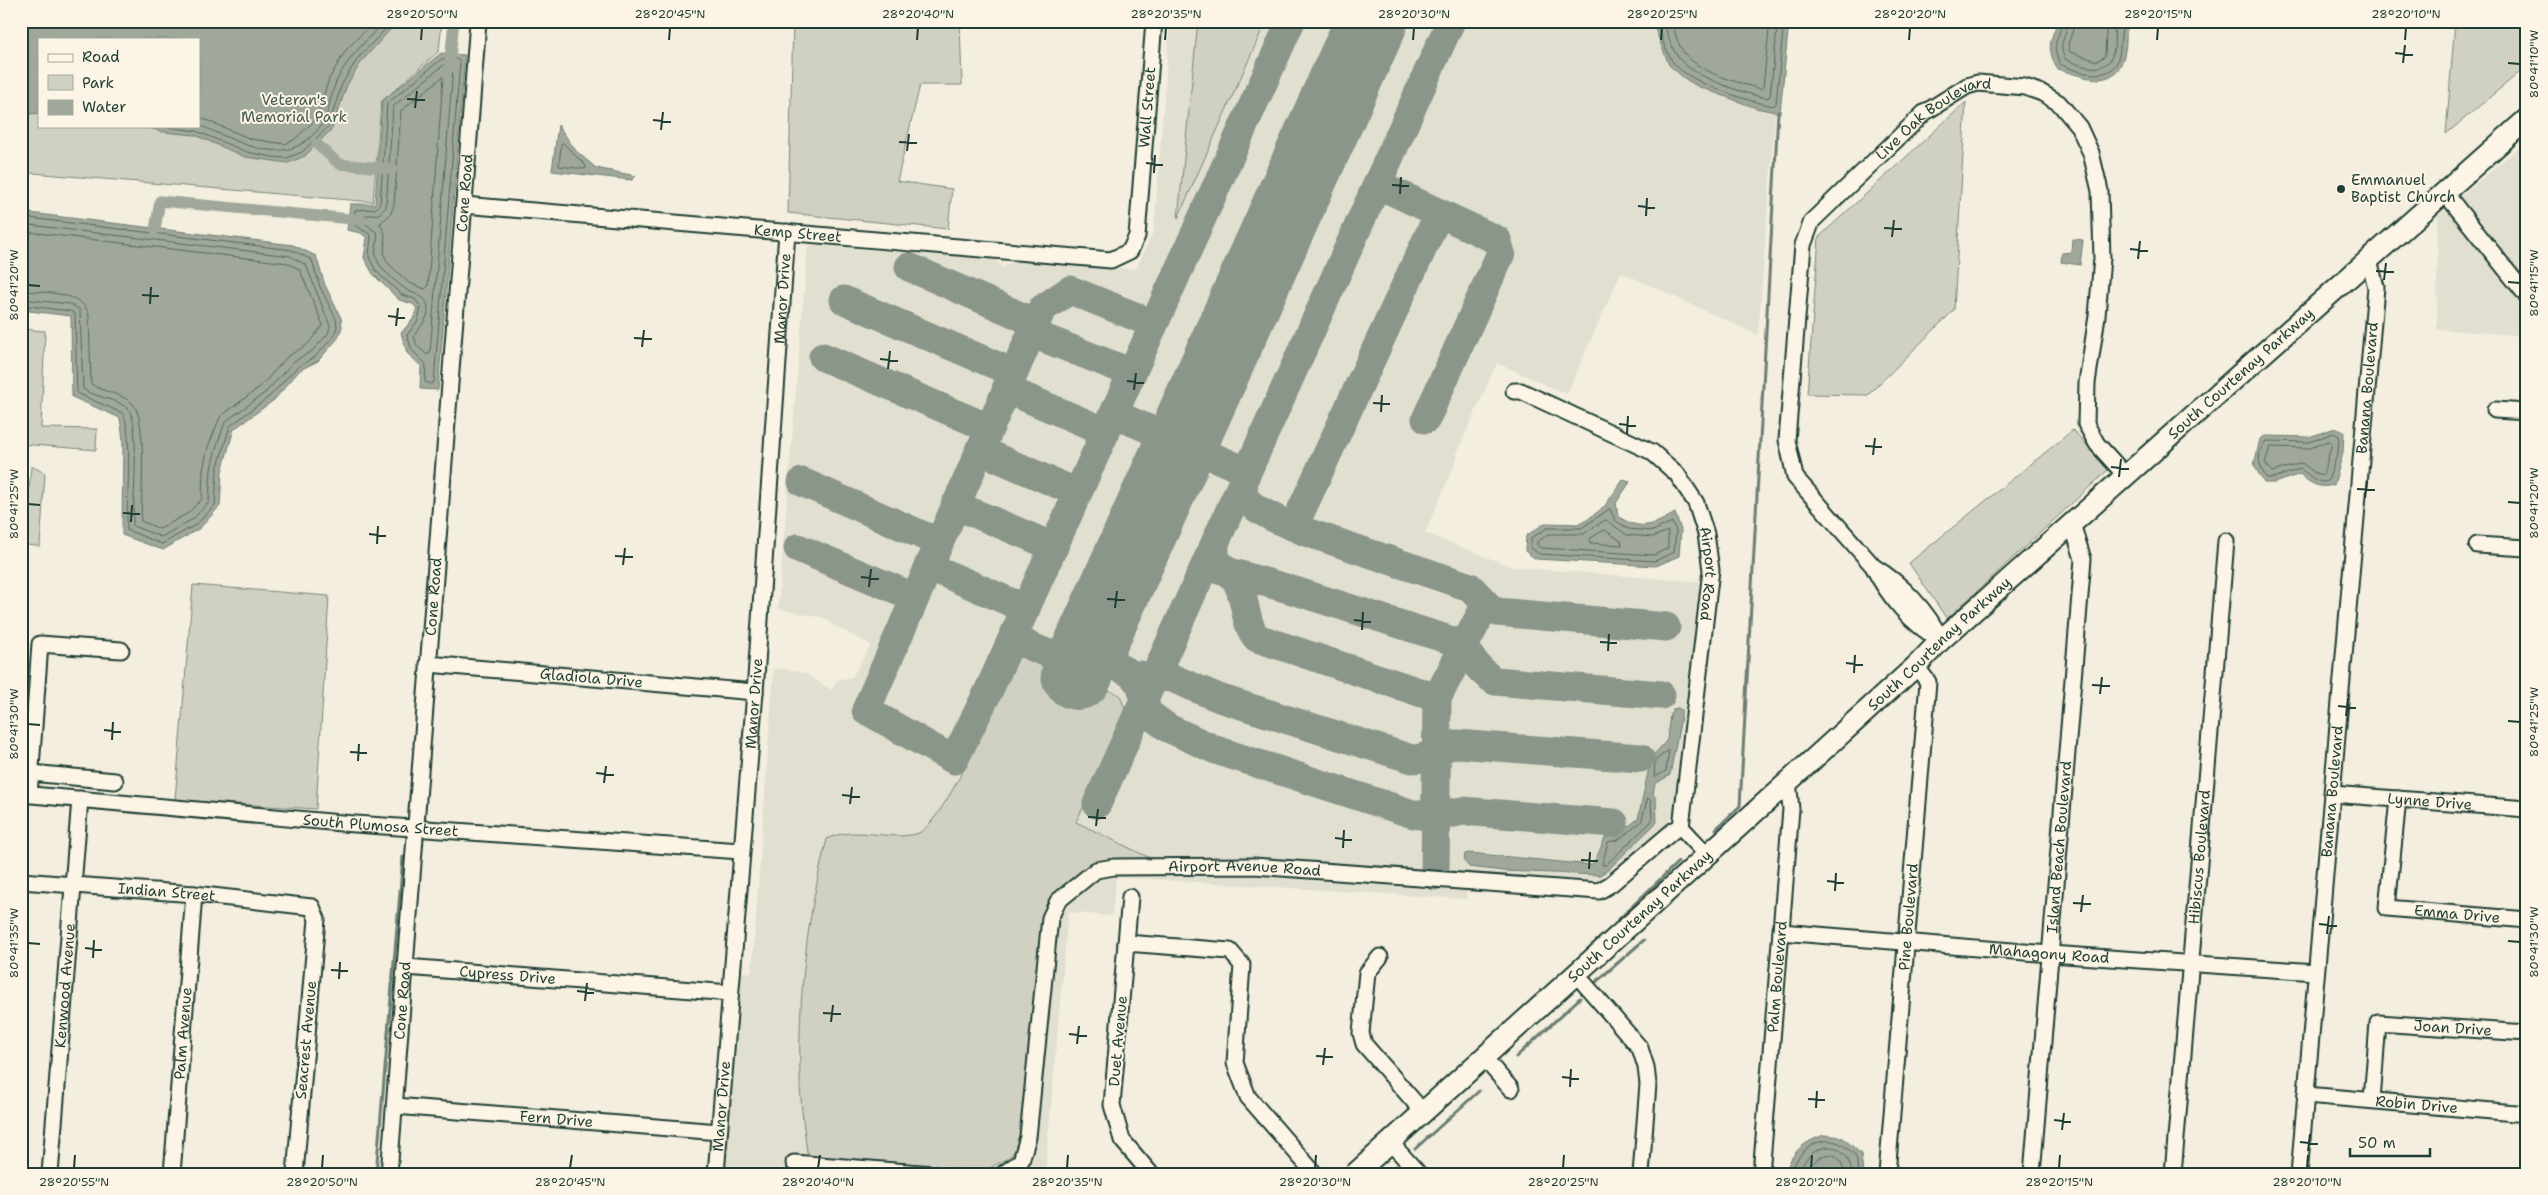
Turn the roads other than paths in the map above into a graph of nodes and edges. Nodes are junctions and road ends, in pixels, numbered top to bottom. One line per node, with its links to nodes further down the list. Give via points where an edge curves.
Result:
1 (478, 21): 5 (street, Cone Road)
2 (1154, 21): 7 (street, Wall Street, via 1136,236)
3 (2527, 119): 4 (main road, South Courtenay Parkway)
4 (2444, 193): 8 (main road, South Courtenay Parkway); 9 (street)
5 (464, 204): 6 (street, Kemp Street); 20 (street, Cone Road)
6 (787, 232): 7 (street, Kemp Street, via 1111,260); 22 (street, Manor Drive)
7 (1130, 250)
8 (2369, 260): 13 (main road, South Courtenay Parkway); 27 (street, Banana Boulevard, via 2376,287)
9 (2527, 296)
10 (1514, 391): 31 (street, Airport Road, via 1521,391 1652,452 1677,474 1696,503 1706,534 1711,570)
11 (2495, 410): 12 (street)
12 (2527, 412)
13 (2126, 476): 14 (main road, South Courtenay Parkway); 18 (street, Live Oak Boulevard, via 2097,444 2086,424 2087,383 2102,258 2100,191 2091,153 2070,116 2059,103 2042,93 1998,84 1966,86 1924,113 1812,221 1803,245 1787,440 1795,477 1873,566 1889,576 1933,622)
14 (2072, 524): 18 (main road, South Courtenay Parkway); 44 (street, Island Beach Boulevard, via 2083,559)
15 (2226, 541): 46 (street, Hibiscus Boulevard)
16 (2477, 545): 17 (street)
17 (2527, 548)
18 (1941, 640): 21 (main road, South Courtenay Parkway)
19 (121, 650): 23 (street, via 40,644)
20 (428, 664): 22 (street, Gladiola Drive); 32 (street, Cone Road)
21 (1916, 666): 25 (main road, South Courtenay Parkway); 43 (street, Pine Boulevard, via 1928,682)
22 (755, 692): 33 (street, Manor Drive)
23 (30, 772): 24 (street); 26 (street)
24 (115, 781)
25 (1788, 781): 34 (main road, South Courtenay Parkway); 41 (street, Palm Boulevard, via 1791,802)
26 (25, 794): 28 (street, South Plumosa Street)
27 (2332, 794): 29 (street, Lynne Drive); 48 (street, Banana Boulevard)
28 (80, 799): 32 (street, South Plumosa Street); 36 (street, Kenwood Avenue)
29 (2398, 799): 30 (street, Lynne Drive); 40 (street, Emma Drive, via 2388,908)
30 (2527, 809)
31 (1682, 827): 34 (street); 68 (street, Airport Avenue Road, via 1674,830 1600,891 1254,866 1114,867 1096,870 1058,901 1050,918 1028,1137 1021,1161)
32 (417, 828): 33 (street, South Plumosa Street); 47 (street, Cone Road)
33 (741, 852): 50 (street, Manor Drive)
34 (1706, 855): 49 (main road, South Courtenay Parkway)
35 (21, 881): 36 (street, Indian Street)
36 (73, 885): 37 (street, Indian Street); 62 (street, Kenwood Avenue)
37 (194, 894): 39 (street, Indian Street); 63 (street, Palm Avenue)
38 (1130, 897): 42 (street, Duet Avenue)
39 (312, 907): 64 (street, Seacrest Avenue, via 316,919)
40 (2527, 920)
41 (1781, 932): 43 (street, Mahagony Road); 74 (street, Palm Boulevard)
42 (1126, 943): 69 (street, Duet Avenue, via 1112,1105 1122,1140); 70 (street, via 1230,952 1242,964 1235,1063 1248,1097)
43 (1907, 943): 44 (street, Mahagony Road); 75 (street, Pine Boulevard)
44 (2050, 954): 46 (street, Mahagony Road); 76 (street, Island Beach Boulevard)
45 (1380, 957): 57 (street, via 1367,973 1364,1044)
46 (2190, 964): 48 (street, Mahagony Road); 77 (street, Hibiscus Boulevard)
47 (406, 966): 50 (street, Cypress Drive); 56 (street, Cone Road)
48 (2316, 972): 54 (street, Banana Boulevard)
49 (1576, 974): 52 (main road, South Courtenay Parkway); 73 (street, via 1640,1048 1648,1084)
50 (730, 993): 59 (street, Manor Drive)
51 (2527, 1034): 55 (street, Joan Drive, via 2378,1023)
52 (1484, 1058): 53 (street); 57 (main road, South Courtenay Parkway)
53 (1511, 1089)
54 (2306, 1095): 55 (street, Robin Drive); 78 (street, Banana Boulevard)
55 (2372, 1100): 58 (street, Robin Drive)
56 (395, 1106): 59 (street, Fern Drive); 65 (street, Cone Road)
57 (1424, 1113): 60 (main road, South Courtenay Parkway)
58 (2527, 1114)
59 (720, 1132): 66 (street, Manor Drive)
60 (1391, 1142): 71 (main road, South Courtenay Parkway); 72 (street)
61 (794, 1163): 67 (street)
62 (50, 1174)
63 (172, 1174)
64 (295, 1174)
65 (389, 1174)
66 (716, 1174)
67 (934, 1174)
68 (1003, 1174)
69 (1151, 1174)
70 (1315, 1174)
71 (1355, 1174)
72 (1419, 1174)
73 (1641, 1174)
74 (1761, 1174)
75 (1887, 1174)
76 (2032, 1174)
77 (2172, 1174)
78 (2299, 1174)

